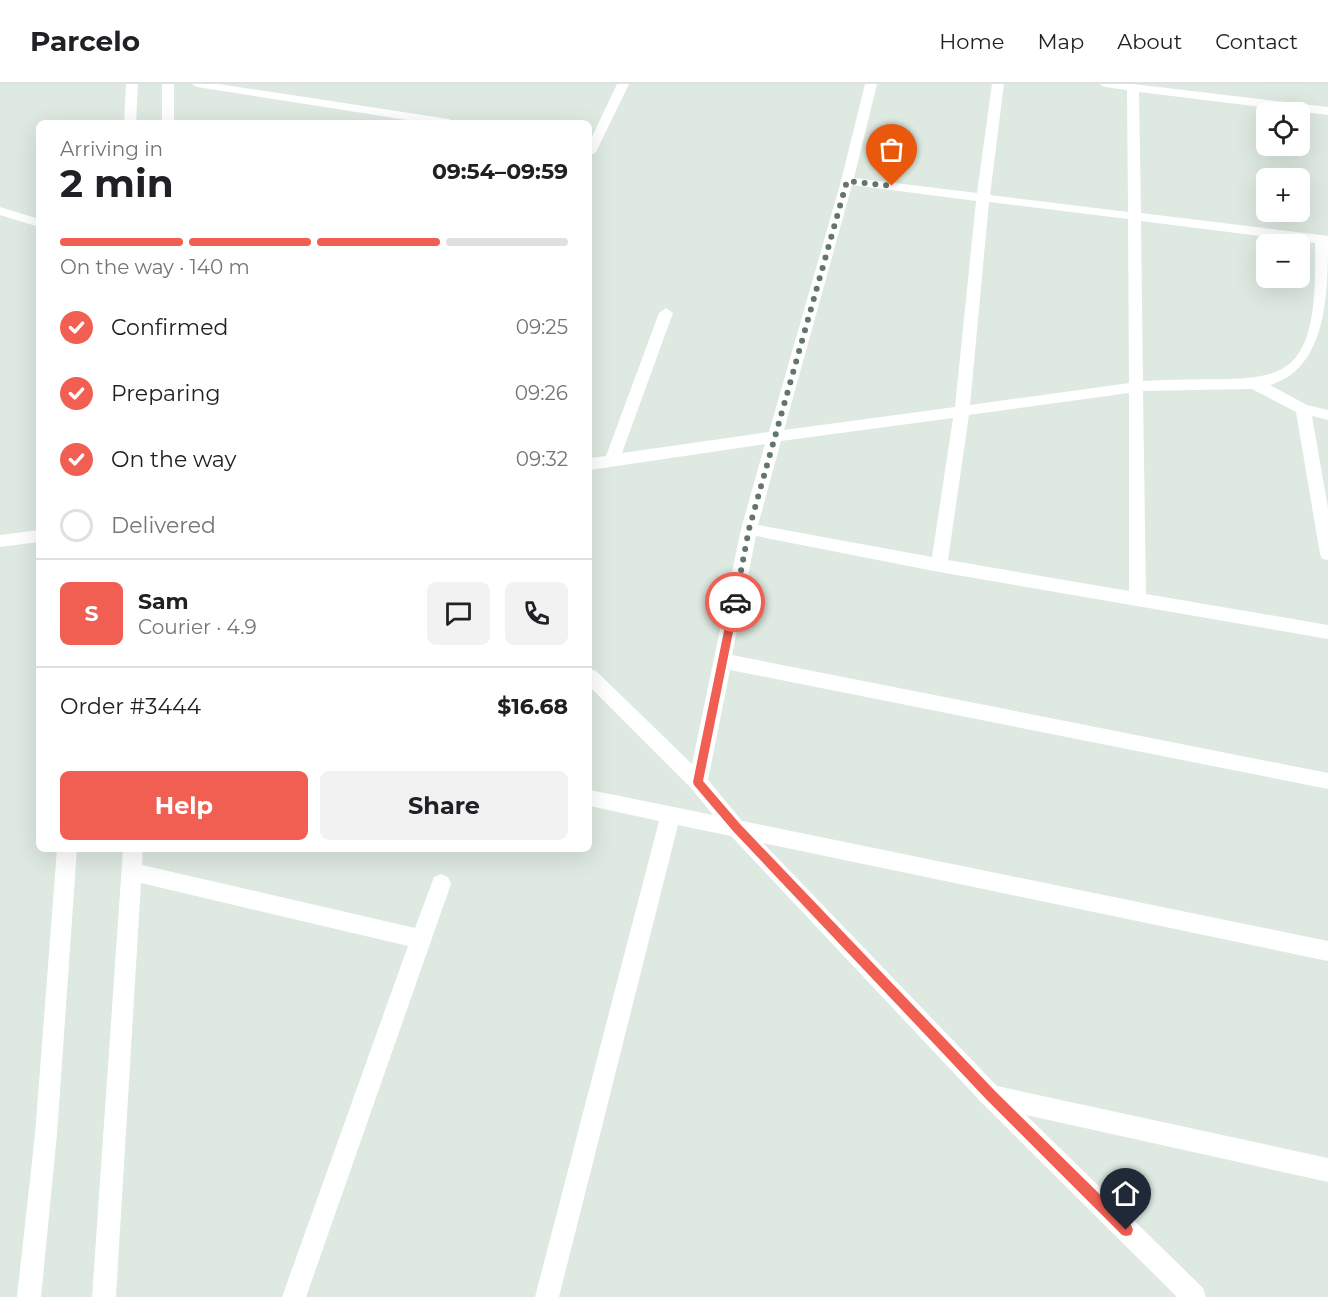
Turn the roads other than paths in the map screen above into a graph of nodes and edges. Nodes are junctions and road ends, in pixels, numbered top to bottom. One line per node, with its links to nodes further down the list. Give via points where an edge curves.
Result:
1 (132, 84): 11 (street)
2 (168, 84): 12 (street)
3 (197, 84): 13 (street)
4 (623, 84): 14 (street)
5 (871, 84): 15 (street)
6 (998, 84): 16 (street)
7 (1105, 84): 8 (street)
8 (1133, 88): 9 (street); 18 (street)
9 (1195, 90): 10 (street)
10 (1328, 111)
11 (130, 120)
12 (168, 120)
13 (430, 120)
14 (592, 145)
15 (847, 181): 16 (street); 27 (street)
16 (983, 198): 18 (street); 25 (street)
17 (0, 211): 19 (street)
18 (1133, 216): 20 (street); 23 (street)
19 (36, 222)
20 (1325, 240): 22 (street, via 1323,291 1315,333 1303,361 1288,374)
21 (666, 313): 28 (street)
22 (1254, 384): 23 (street); 24 (street)
23 (1135, 386): 25 (street); 35 (street)
24 (1303, 409): 26 (street); 33 (street)
25 (962, 411): 27 (street); 34 (street)
26 (1328, 415)
27 (776, 435): 28 (street); 30 (street)
28 (612, 460): 29 (street)
29 (592, 464)
30 (749, 529): 34 (street); 37 (street)
31 (36, 536): 32 (street)
32 (0, 541)
33 (1328, 554)
34 (939, 565): 35 (street)
35 (1138, 598): 36 (street)
36 (1328, 632)
37 (723, 661): 39 (street); 40 (street)
38 (592, 678): 40 (street)
39 (1328, 781)
40 (698, 782): 43 (street)
41 (592, 798): 42 (street)
42 (670, 817): 43 (street); 55 (street)
43 (736, 828): 49 (street); 50 (street)
44 (67, 852): 52 (street, via 46,1134)
45 (133, 852): 46 (street)
46 (132, 872): 48 (street); 53 (street)
47 (441, 884): 48 (street)
48 (421, 939): 54 (street)
49 (1328, 951)
50 (991, 1096): 51 (street); 56 (street)
51 (1328, 1170)
52 (29, 1297)
53 (104, 1297)
54 (294, 1297)
55 (547, 1297)
56 (1194, 1297)

